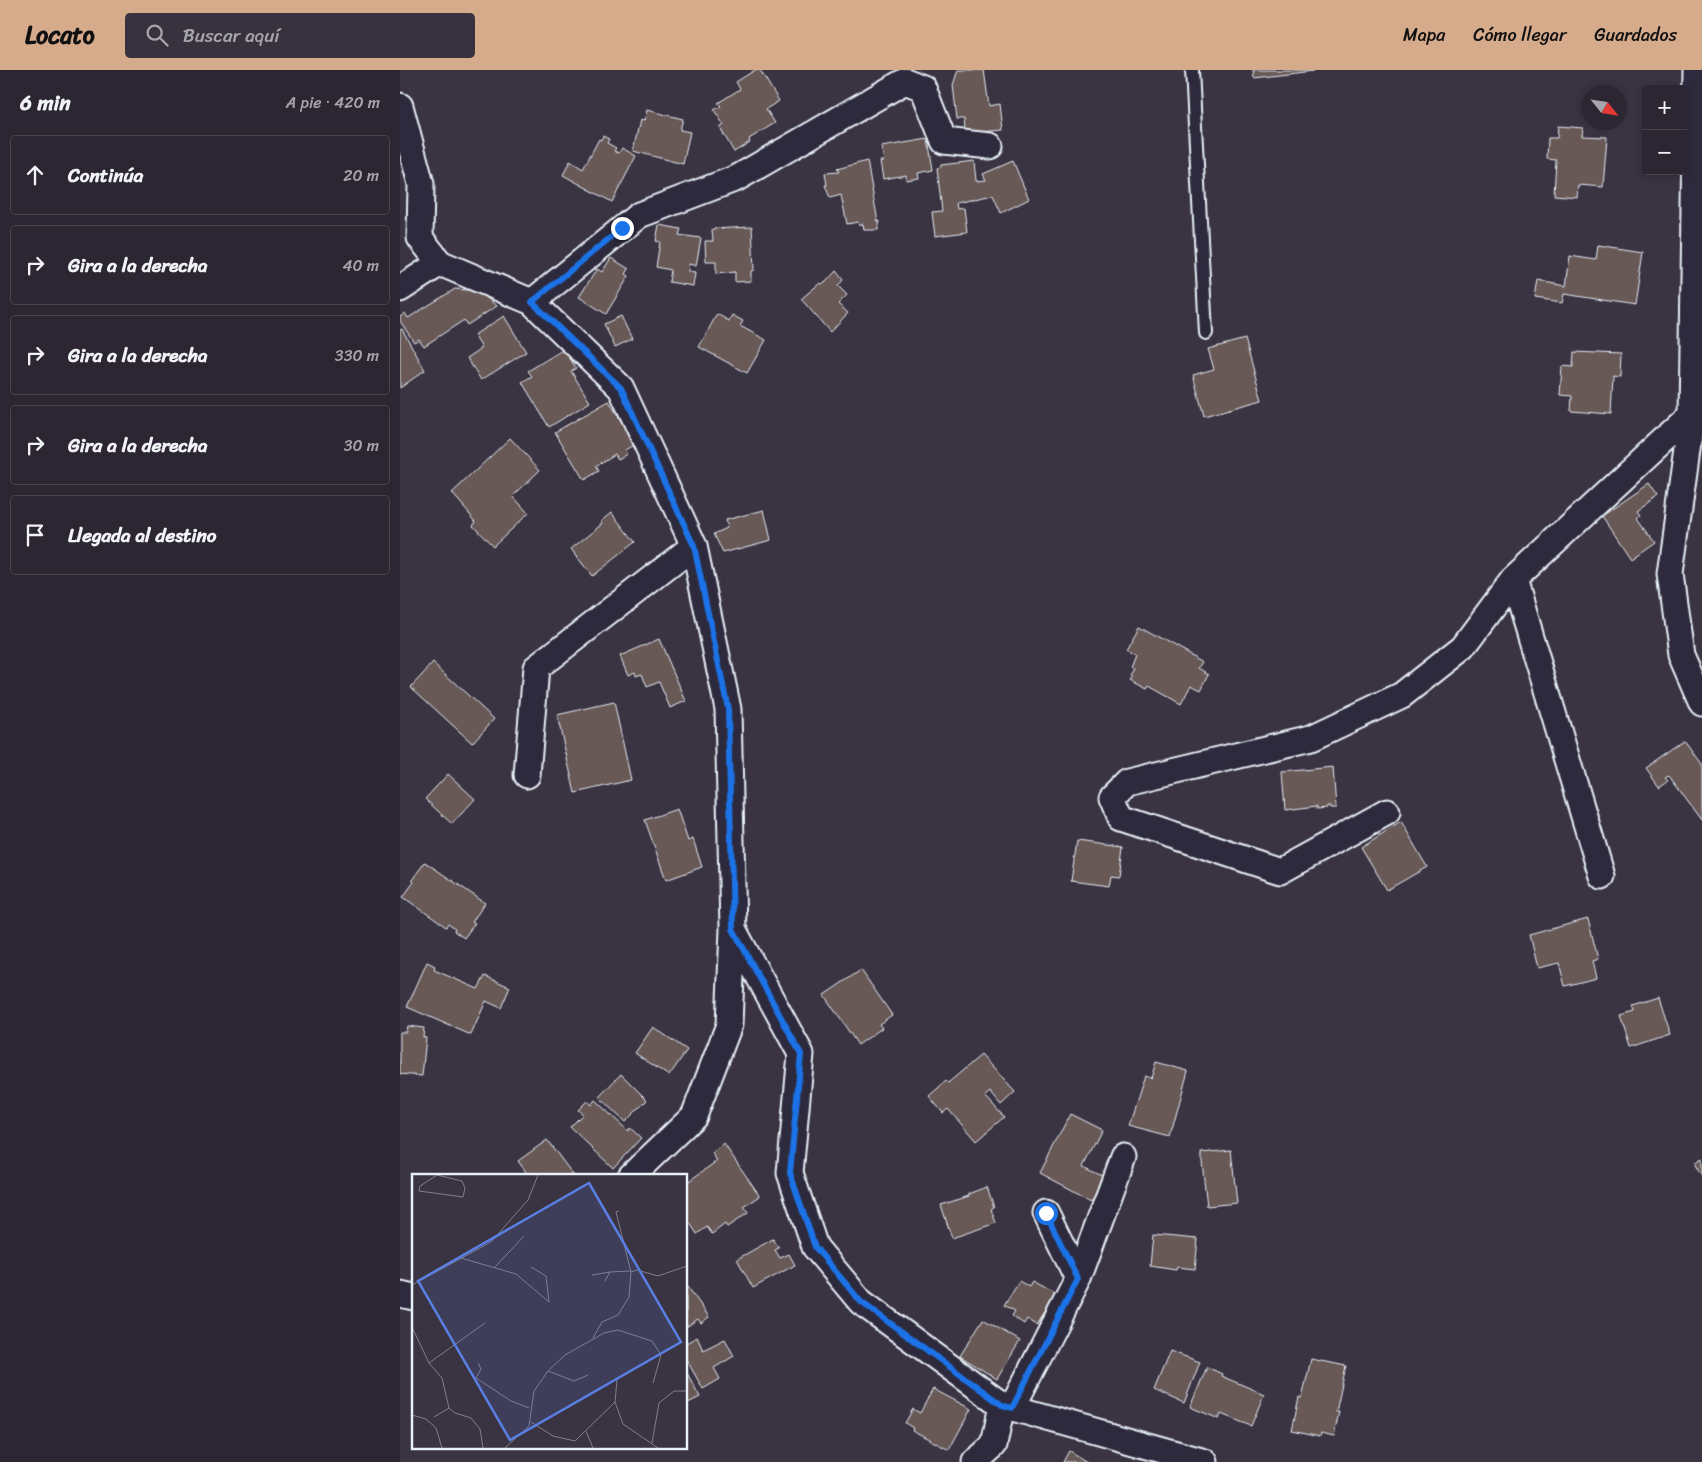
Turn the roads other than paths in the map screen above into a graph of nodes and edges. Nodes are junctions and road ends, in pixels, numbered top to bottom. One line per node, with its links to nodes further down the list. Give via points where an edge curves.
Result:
1 (1192, 70): 8 (lane)
2 (1698, 70): 9 (street)
3 (400, 106): 5 (street, via 421,184 420,238)
4 (990, 146): 7 (street, via 944,141 923,88 905,81 738,178 639,215)
5 (440, 263): 6 (street); 7 (street)
6 (400, 289)
7 (532, 302): 10 (street, via 621,388)
8 (1206, 332)
9 (1692, 414): 11 (street); 12 (street, via 1670,574 1681,655)
10 (694, 546): 13 (street, via 536,668); 16 (street, via 728,709)
11 (1513, 580): 14 (street, via 1463,646 1402,695 1311,738 1127,782 1112,797 1121,818 1280,871); 15 (street)
12 (1702, 704)
13 (528, 775)
14 (1387, 812)
15 (1602, 876)
16 (733, 929): 18 (street, via 730,1025 694,1116); 21 (street, via 801,1054 790,1173 815,1247 861,1302)
17 (1123, 1157): 20 (street)
18 (632, 1174)
19 (1046, 1213): 20 (street)
20 (1078, 1279): 21 (street)
21 (1007, 1406): 22 (street, via 994,1445); 23 (street)
22 (974, 1462)
23 (1205, 1462)

